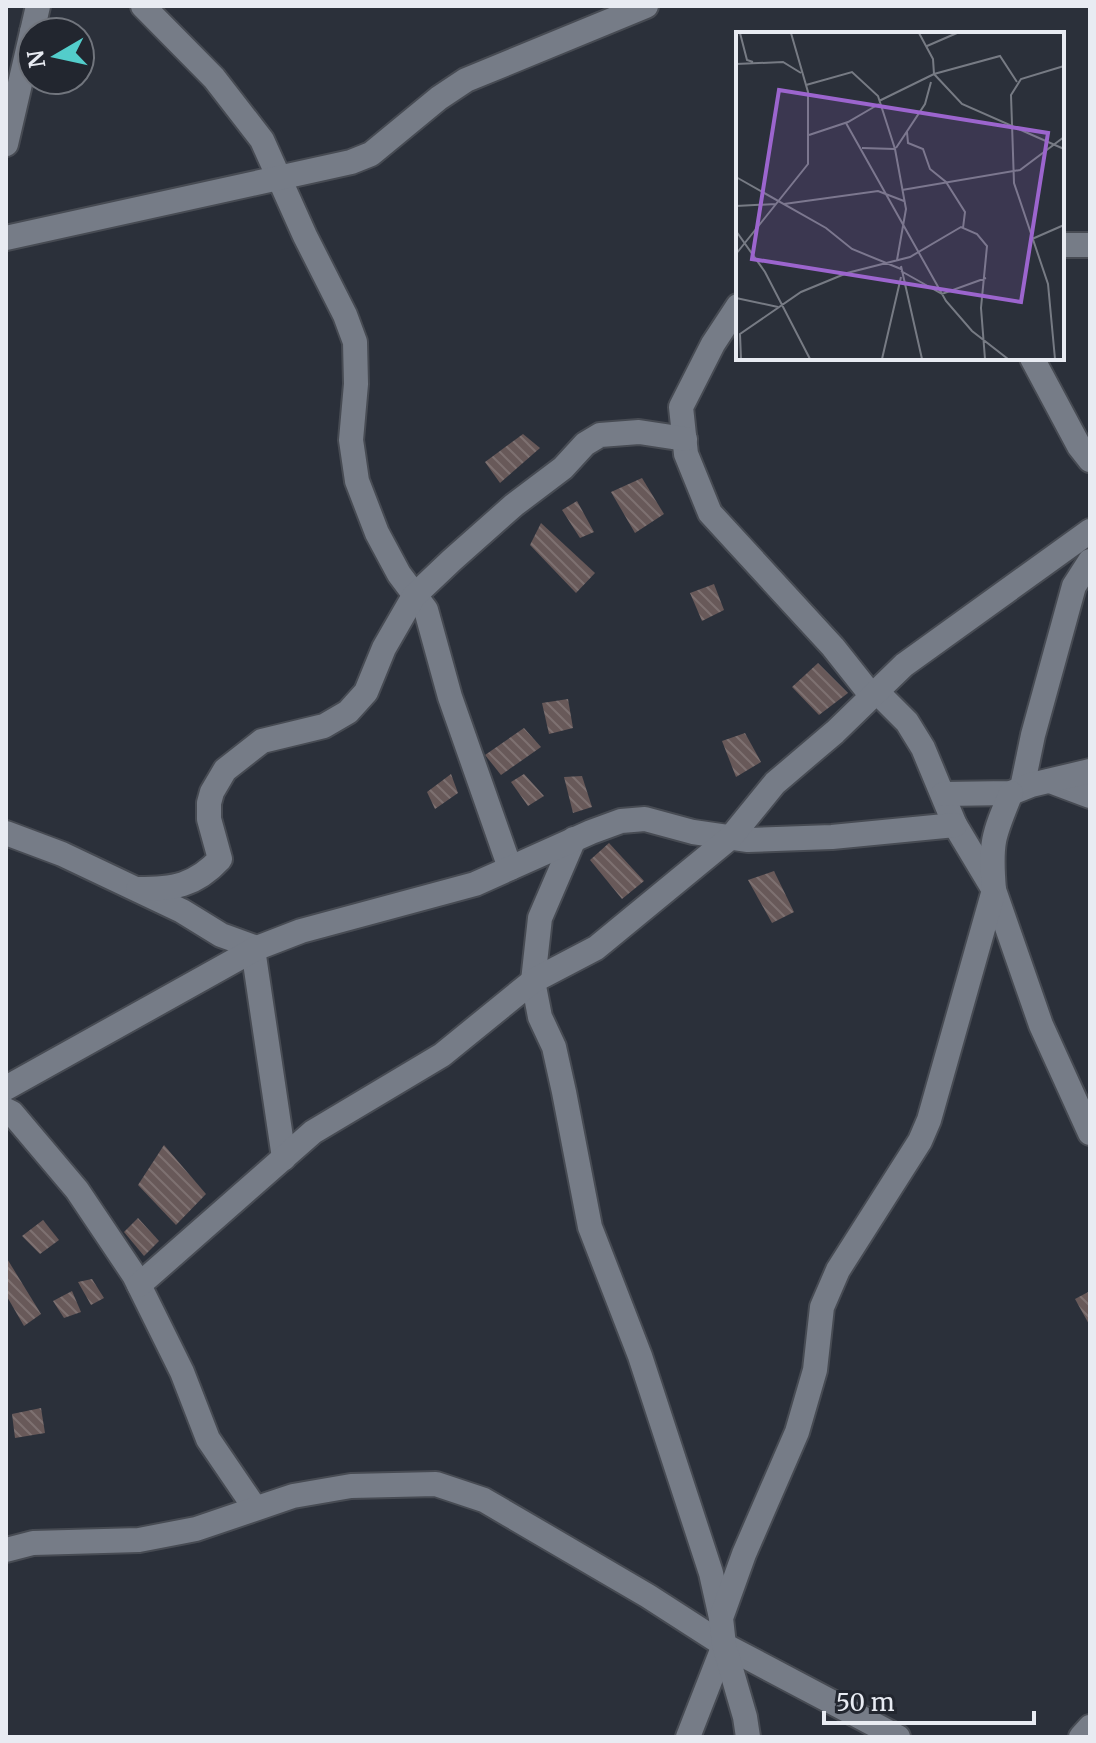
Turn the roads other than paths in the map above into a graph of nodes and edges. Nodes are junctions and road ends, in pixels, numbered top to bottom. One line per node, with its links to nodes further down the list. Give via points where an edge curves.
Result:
1 (143, 6): 5 (street, via 233,103 262,140)
2 (646, 6): 5 (street, via 466,80 371,154)
3 (17, 96): 4 (street)
4 (6, 144)
5 (279, 179): 6 (street); 15 (street, via 355,342 351,440 357,481 377,533)
6 (6, 238)
7 (1064, 245): 8 (street)
8 (1090, 245)
9 (736, 309): 11 (street, via 681,407)
10 (1033, 360): 12 (street)
11 (685, 439): 15 (street, via 639,432 600,435); 16 (street, via 710,513)
12 (1090, 460)
13 (1090, 531): 16 (street, via 950,630)
14 (1090, 561): 19 (street, via 1074,586)
15 (414, 596): 26 (street, via 426,610 450,697); 27 (street, via 366,692 348,712 324,726 262,741 225,770 209,803 220,859 206,874 173,889)
16 (871, 695): 20 (street, via 882,697 907,722); 24 (street, via 775,783)
17 (1090, 771): 18 (street)
18 (1050, 781): 19 (street); 21 (street)
19 (1016, 791): 20 (street); 28 (street, via 993,834)
20 (943, 794): 22 (street)
21 (1090, 796)
22 (955, 825): 24 (street, via 832,837); 28 (street)
23 (6, 833): 27 (street)
24 (731, 837): 25 (street, via 645,819 621,821); 30 (street, via 596,948)
25 (574, 839): 26 (street); 30 (street, via 540,918)
26 (510, 868): 29 (street, via 475,884)
27 (138, 889): 29 (street)
28 (994, 890): 33 (street, via 1041,1025); 38 (street, via 929,1120 838,1270 822,1307 815,1370 797,1432)
29 (255, 948): 31 (street); 34 (street)
30 (533, 981): 34 (street, via 442,1055 313,1132); 38 (street, via 540,1017 554,1047 590,1227 640,1356)
31 (6, 1088)
32 (6, 1110): 35 (street, via 77,1190)
33 (1090, 1133)
34 (284, 1158): 35 (street)
35 (139, 1285): 36 (street, via 208,1439)
36 (255, 1508): 37 (street, via 196,1529 139,1540 33,1543); 39 (street, via 351,1486 436,1484 484,1500)
37 (6, 1550)
38 (721, 1618): 39 (street)
39 (724, 1645): 41 (street); 42 (street); 43 (street)
40 (1090, 1727): 44 (street)
41 (688, 1737)
42 (748, 1737)
43 (898, 1737)
44 (1081, 1737)

